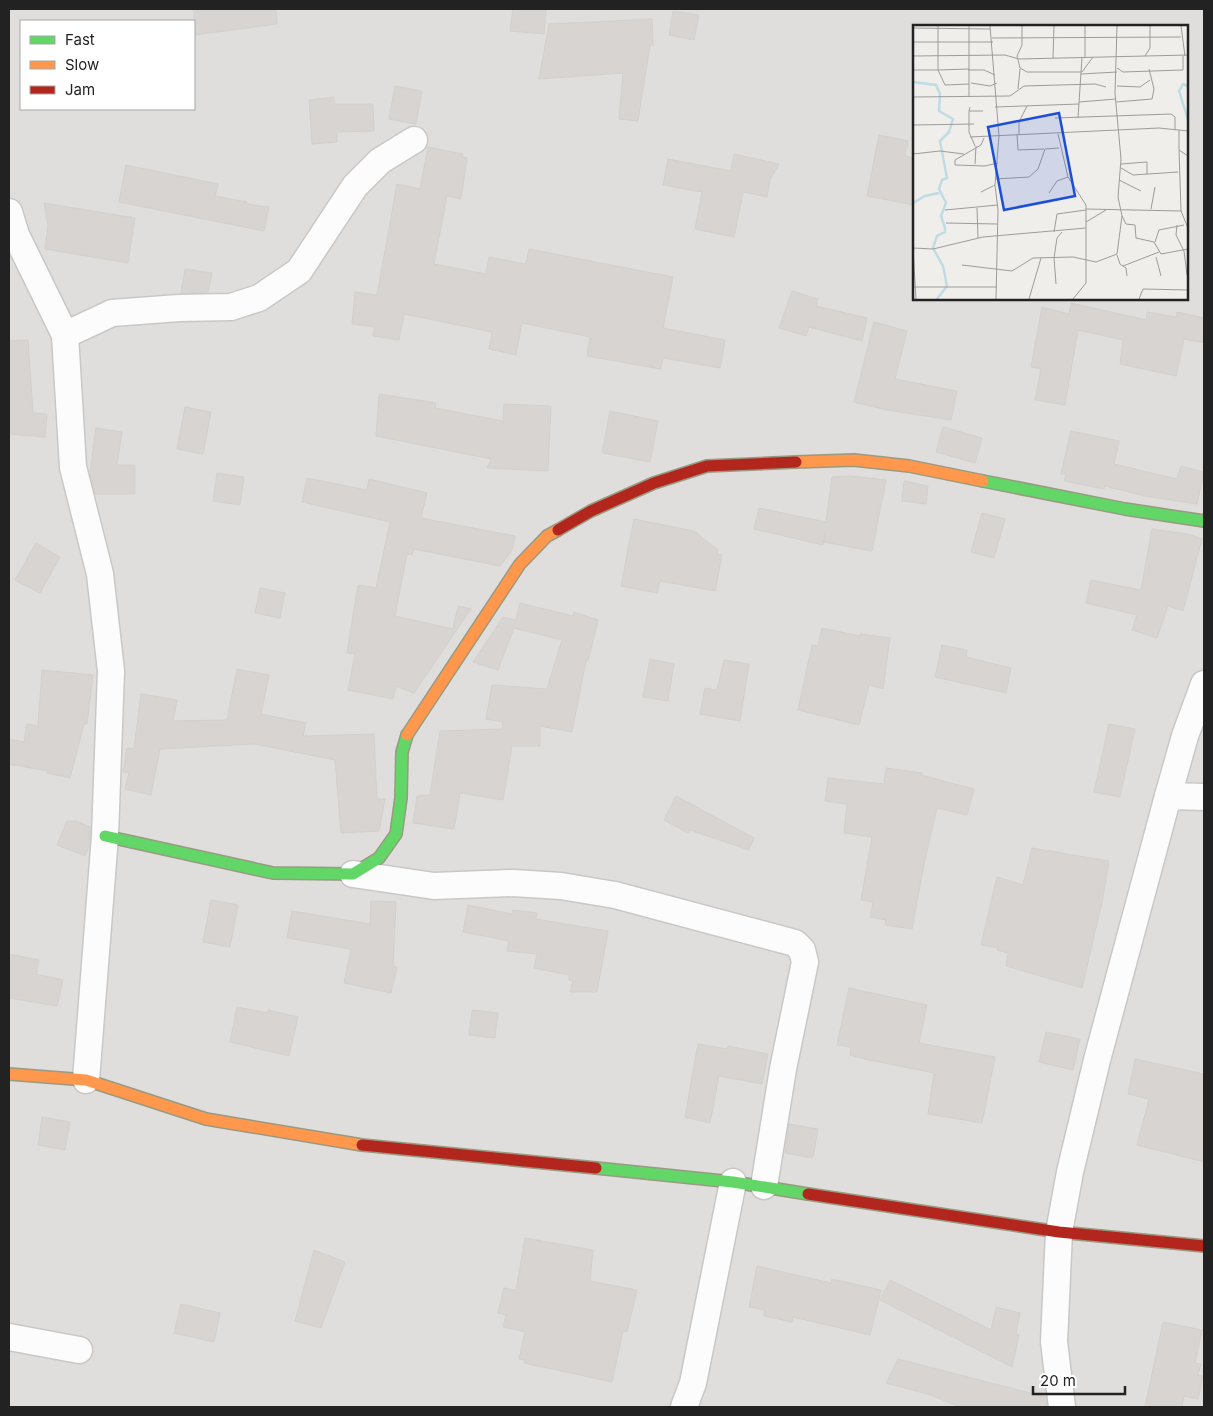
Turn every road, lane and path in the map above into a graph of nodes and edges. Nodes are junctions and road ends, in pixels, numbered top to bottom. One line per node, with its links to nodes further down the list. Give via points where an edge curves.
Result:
1 (414, 140): 3 (street, via 380,161 355,186 299,271 258,298 231,308 112,313)
2 (9, 212): 3 (street, via 16,235)
3 (65, 335): 8 (street, via 73,467 100,574 111,671)
4 (1204, 521): 9 (street, via 908,466 854,460 706,466 654,483 591,510 547,536 520,564 408,730 402,752 396,834 379,858)
5 (1204, 684): 6 (street)
6 (1168, 796): 7 (street); 14 (street, via 1097,1060)
7 (1204, 797)
8 (105, 836): 9 (street, via 272,873); 11 (street)
9 (353, 874): 13 (street, via 434,886 513,883 561,886 615,895 796,942 805,962)
10 (9, 1074): 11 (street)
11 (86, 1080): 12 (street, via 206,1119 363,1145)
12 (733, 1182): 13 (street); 18 (street, via 693,1384)
13 (764, 1186): 14 (street)
14 (1058, 1232): 15 (street); 19 (street, via 1054,1342)
15 (1204, 1246)
16 (9, 1336): 17 (street)
17 (79, 1350)
18 (684, 1407)
19 (1062, 1407)

